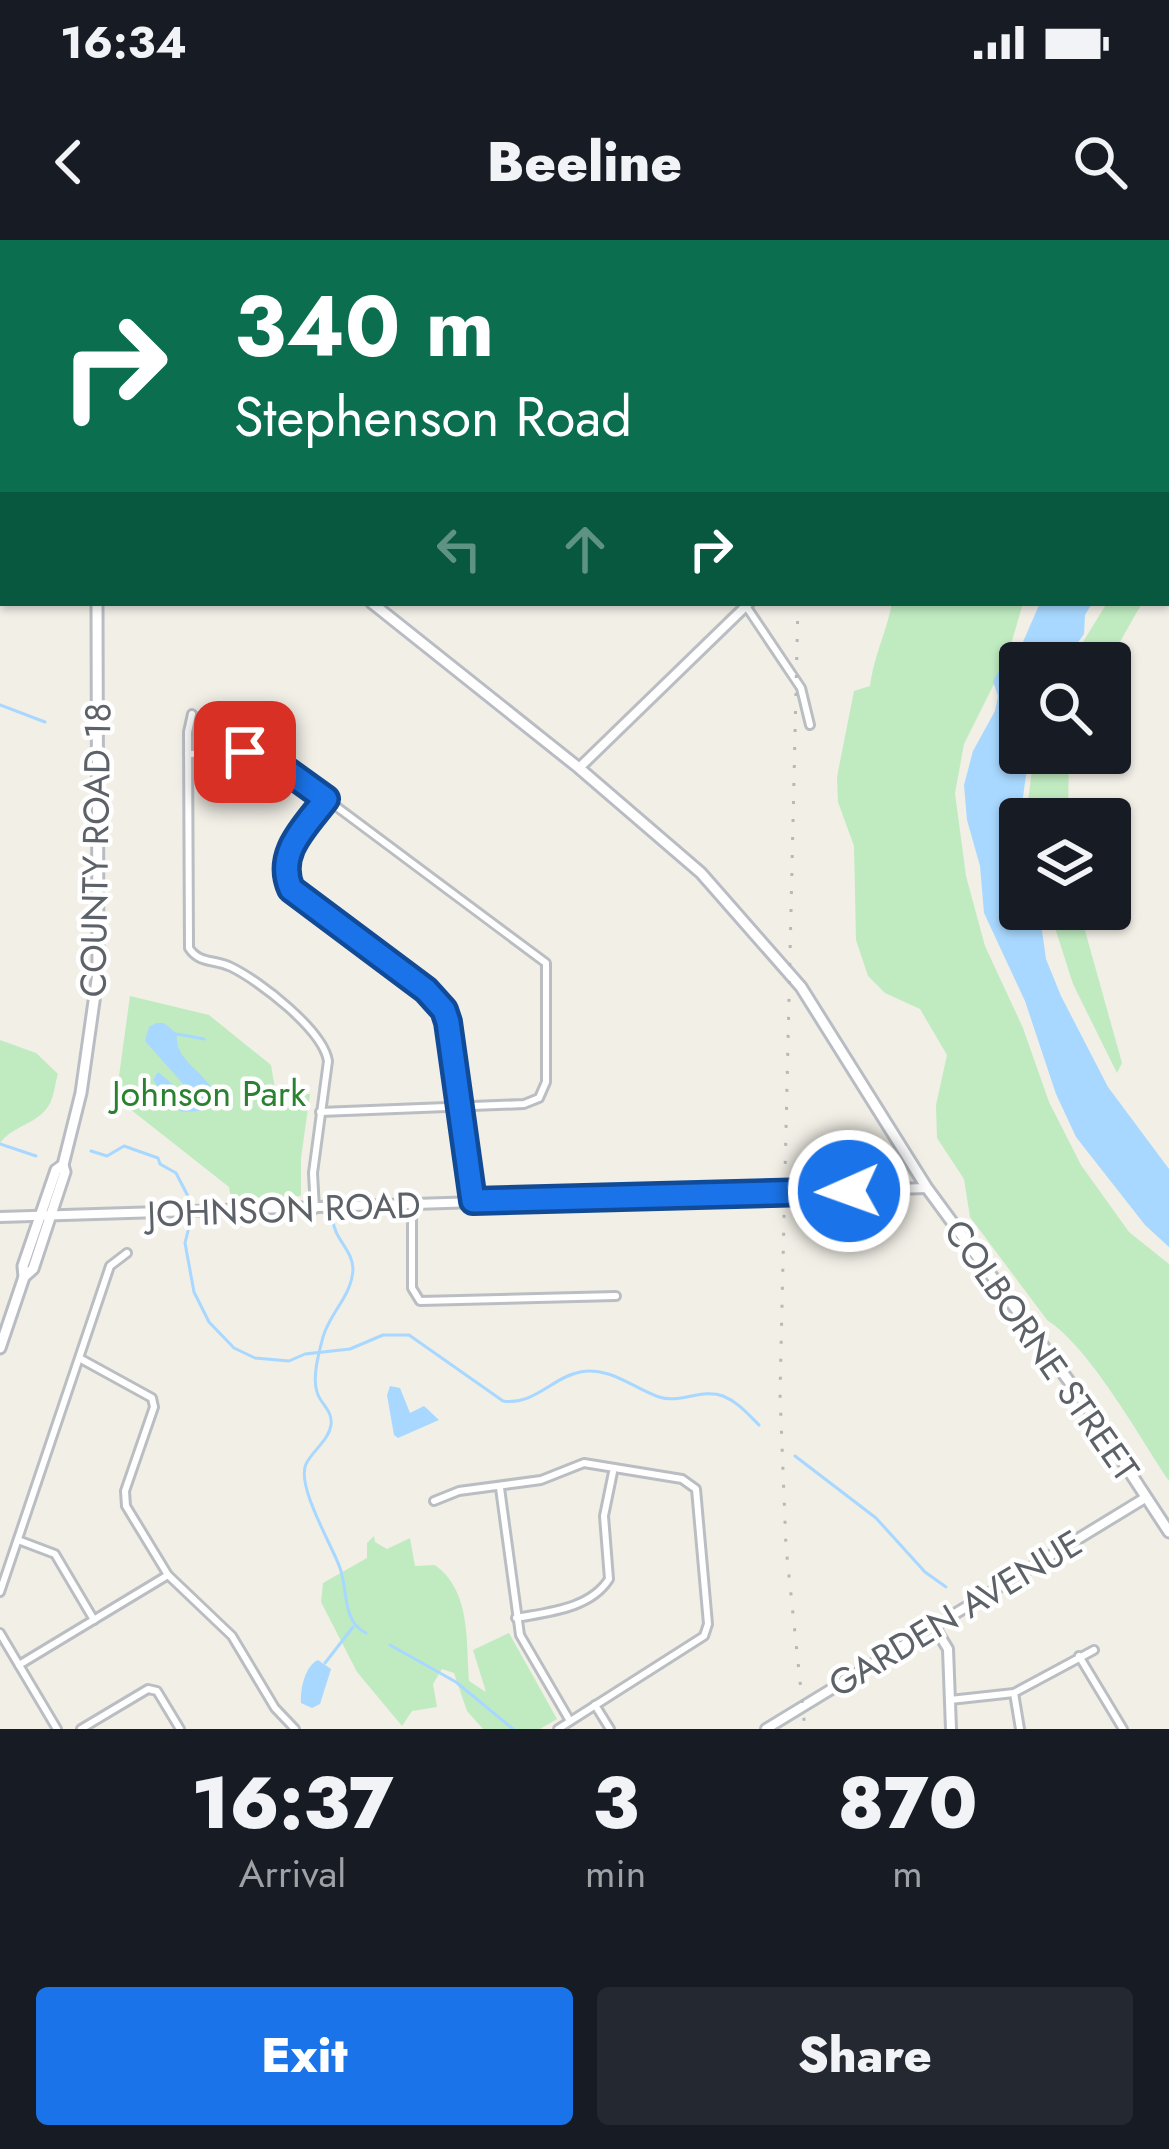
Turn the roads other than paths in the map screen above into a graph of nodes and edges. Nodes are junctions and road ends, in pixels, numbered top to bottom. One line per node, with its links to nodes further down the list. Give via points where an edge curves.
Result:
1 (97, 606): 16 (main road, COUNTY ROAD 18, via 98,973 81,1093)
2 (376, 606): 8 (main road, COLBORNE STREET)
3 (744, 606): 8 (street)
4 (747, 606): 6 (street, via 801,688)
5 (192, 714): 7 (street)
6 (810, 724)
7 (188, 754): 9 (street, via 260,754); 11 (street, via 189,948 233,968 315,1031 328,1061)
8 (579, 768): 12 (main road, COLBORNE STREET, via 701,873 800,987)
9 (326, 799): 10 (street, via 288,851 285,877 302,900 444,1010); 10 (street, via 547,963 544,1094 524,1104)
10 (460, 1107): 11 (street); 13 (street)
11 (320, 1112): 15 (street)
12 (927, 1188): 13 (street, JOHNSON ROAD); 24 (main road, COLBORNE STREET)
13 (473, 1201): 14 (street, JOHNSON ROAD)
14 (412, 1206): 15 (street, JOHNSON ROAD); 19 (street, via 412,1288 420,1301)
15 (315, 1209): 16 (street, JOHNSON ROAD)
16 (46, 1216): 17 (street, JOHNSON ROAD); 20 (main road, COUNTY ROAD 18)
17 (0, 1217)
18 (127, 1253): 21 (street, via 110,1266)
19 (616, 1296)
20 (0, 1348)
21 (81, 1359): 27 (street); 28 (street, via 154,1401 124,1498)
22 (613, 1470): 23 (street, via 584,1463); 30 (street, via 605,1586 574,1606); 39 (street, via 682,1479 696,1489 708,1627 698,1642)
23 (500, 1486): 25 (street); 30 (street)
24 (1144, 1498): 26 (main road, COLBORNE STREET); 32 (street, GARDEN AVENUE)
25 (434, 1502)
26 (1169, 1532)
27 (18, 1539): 29 (street); 31 (street, via 55,1554)
28 (168, 1575): 31 (street); 44 (street, via 232,1636)
29 (0, 1592)
30 (516, 1618): 40 (street)
31 (94, 1620): 36 (street)
32 (935, 1628): 38 (street, via 947,1649); 47 (street, GARDEN AVENUE)
33 (0, 1634): 36 (street)
34 (1094, 1650): 35 (street)
35 (1079, 1657): 37 (street); 50 (street)
36 (19, 1665): 41 (street)
37 (1014, 1693): 38 (street); 49 (street)
38 (950, 1700): 48 (street)
39 (595, 1705): 40 (street); 46 (street)
40 (570, 1721): 45 (street)
41 (57, 1729)
42 (81, 1729): 43 (street, via 148,1689 160,1694)
43 (180, 1729)
44 (295, 1729)
45 (558, 1729)
46 (610, 1729)
47 (766, 1729)
48 (951, 1729)
49 (1020, 1729)
50 (1123, 1729)

